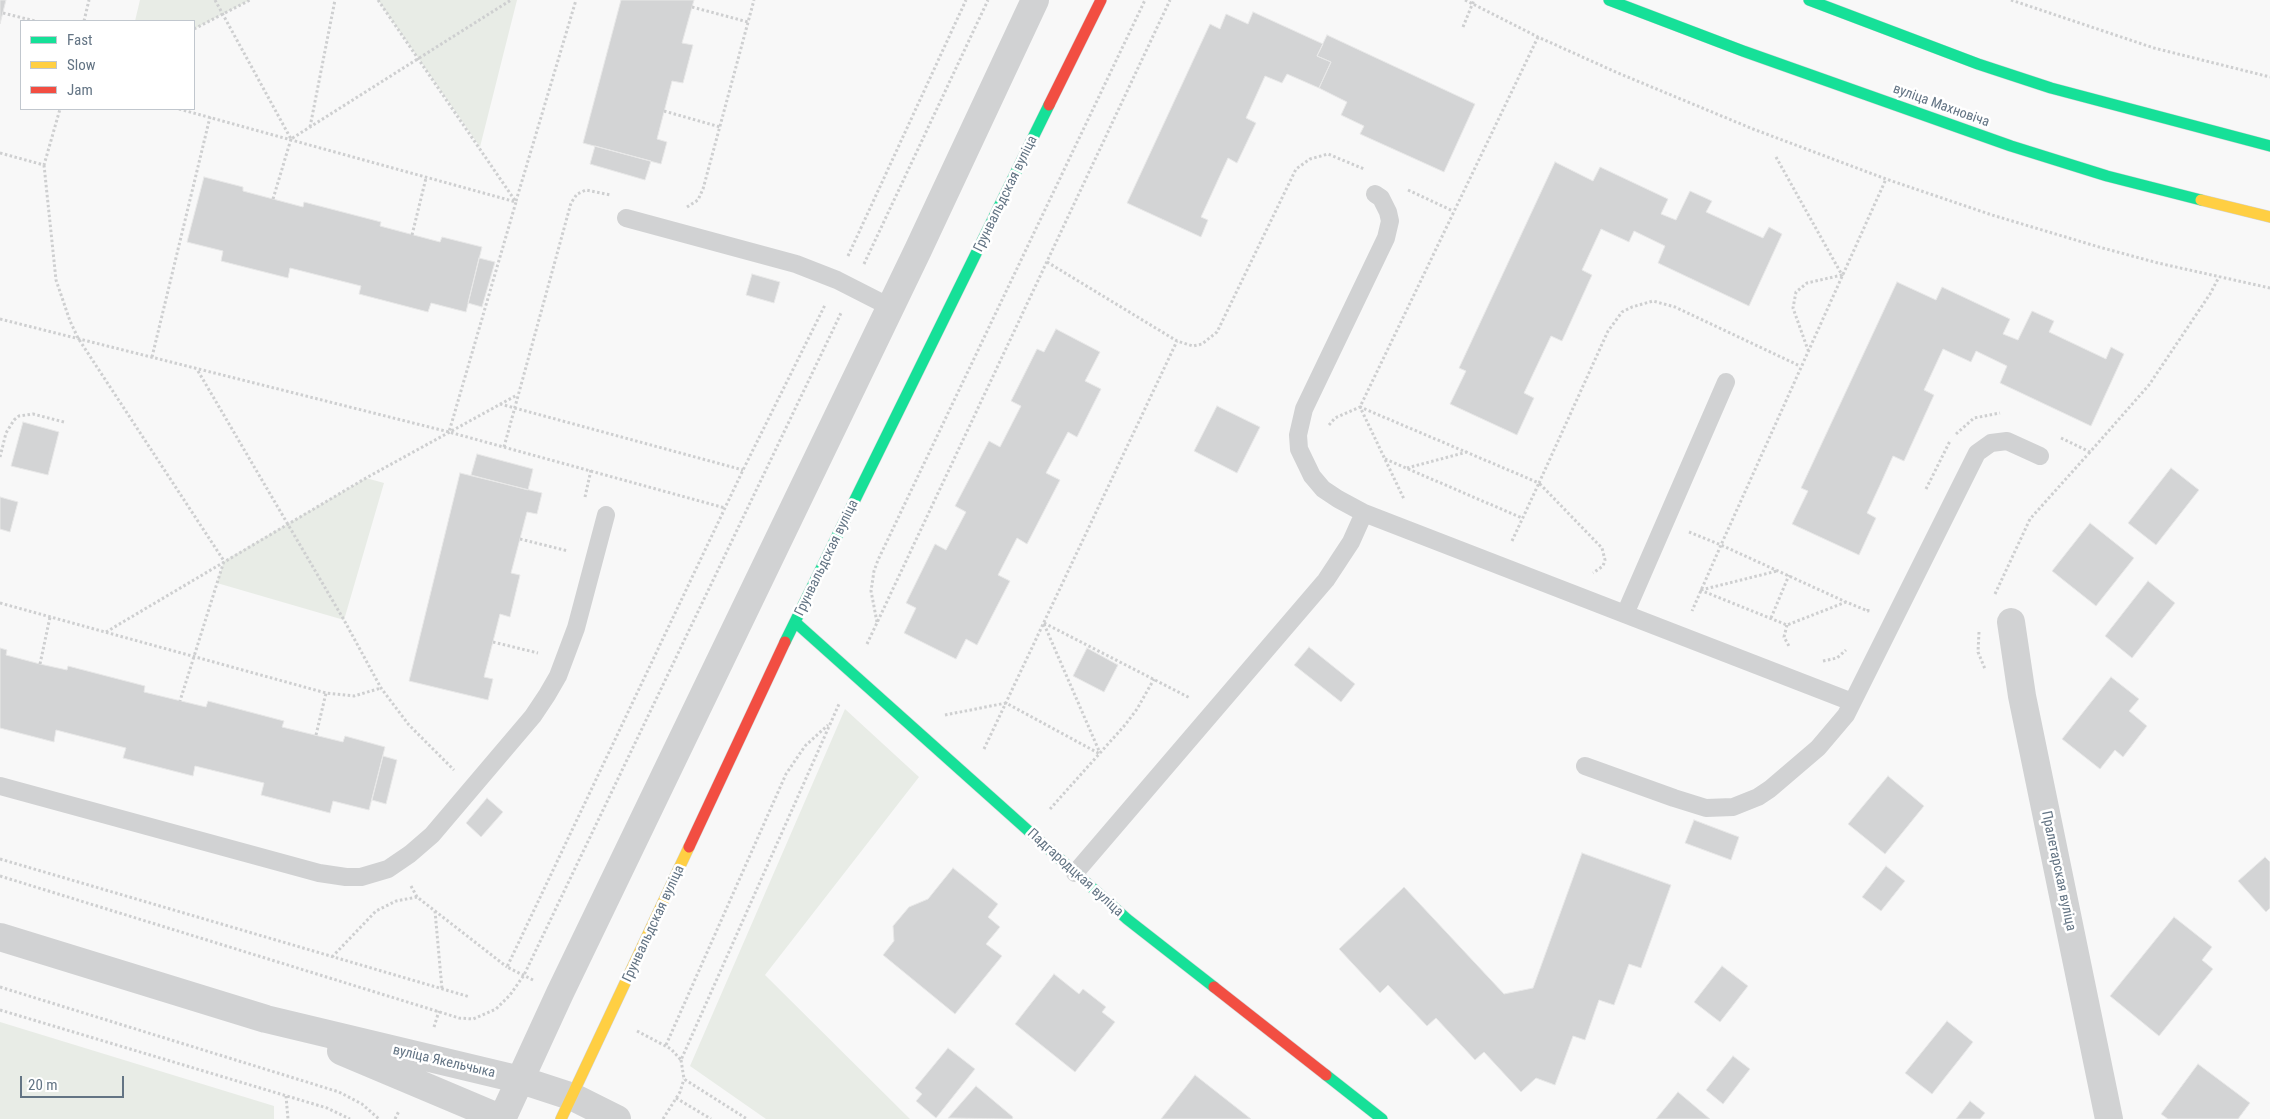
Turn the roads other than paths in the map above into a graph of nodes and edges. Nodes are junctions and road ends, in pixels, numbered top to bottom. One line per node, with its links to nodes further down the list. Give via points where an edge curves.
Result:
1 (1035, 0): 9 (street)
2 (1101, 0): 15 (street, Грунвальдская вуліца)
3 (1609, 0): 8 (street, вуліца Махновіча, via 2011,146 2141,186)
4 (1812, 0): 5 (street, via 1978,64 2051,88)
5 (2270, 146)
6 (1375, 194): 12 (lane, via 1388,212 1390,221 1386,238 1304,409 1298,435 1299,449 1312,476 1324,489)
7 (626, 218): 9 (lane, via 796,264 837,280)
8 (2270, 218)
9 (890, 307): 23 (street, via 568,975)
10 (1726, 382): 14 (lane)
11 (2040, 456): 17 (lane, via 2007,441 1991,443 1977,453)
12 (1364, 513): 14 (lane); 20 (lane, via 1351,542 1326,580)
13 (606, 515): 19 (lane, via 576,628 558,676 533,716 432,834 388,869 361,877 332,876)
14 (1625, 614): 17 (lane)
15 (795, 622): 20 (street, Падгародцкая вуліца); 24 (street, Грунвальдская вуліца)
16 (2011, 622): 28 (street, Пралетарская вуліца, via 2022,696)
17 (1852, 702): 18 (lane, via 1838,726 1806,759 1770,790 1733,807 1706,808 1689,804)
18 (1585, 766)
19 (0, 786)
20 (1075, 873): 25 (street, Падгародцкая вуліца, via 1134,925)
21 (0, 937): 22 (street, вуліца Якельчыка)
22 (266, 1019): 23 (street, вуліца Якельчыка); 26 (street, вуліца Якельчыка)
23 (521, 1080): 24 (street, вуліца Якельчыка); 26 (street)
24 (567, 1108): 27 (street, вуліца Якельчыка)
25 (1369, 1115)
26 (502, 1119)
27 (617, 1119)
28 (2109, 1119)

